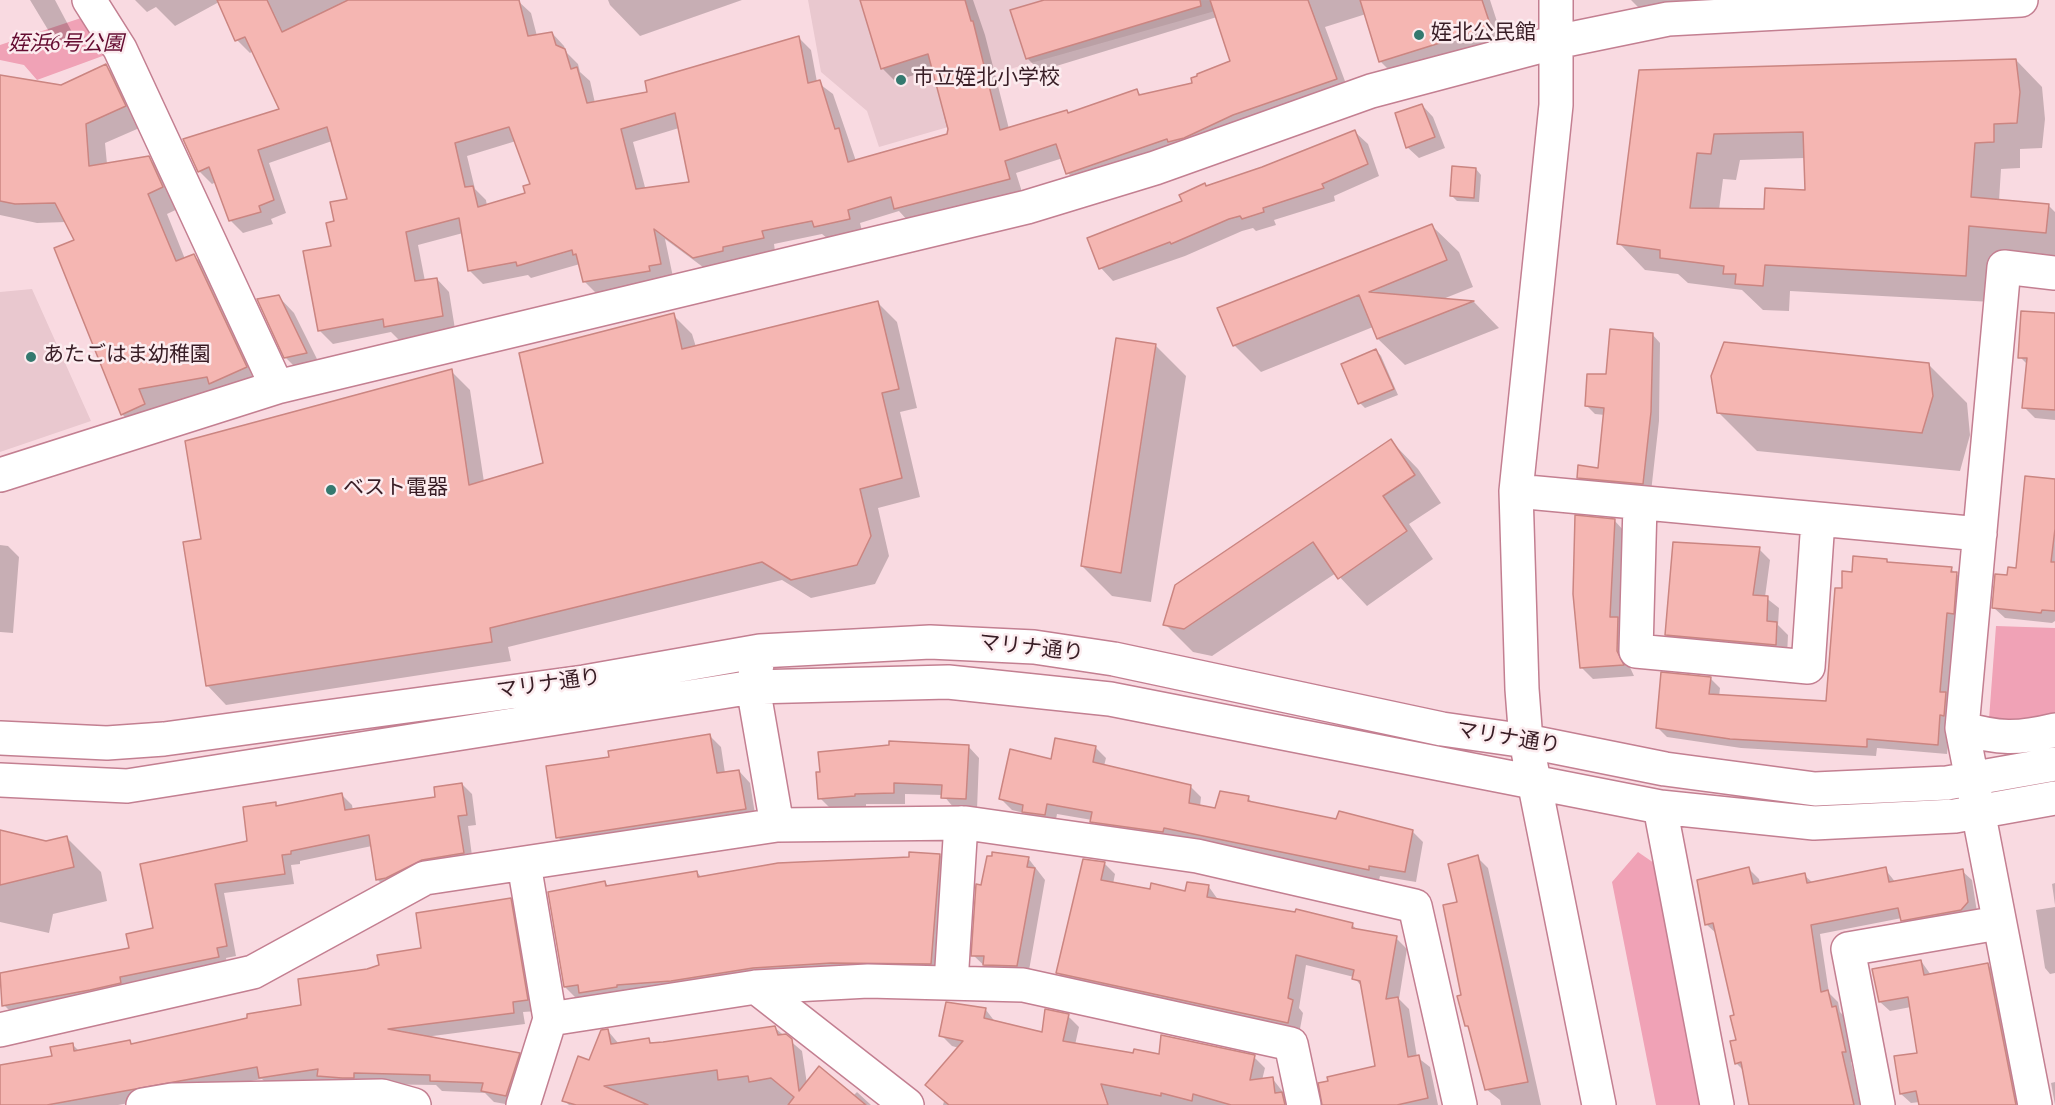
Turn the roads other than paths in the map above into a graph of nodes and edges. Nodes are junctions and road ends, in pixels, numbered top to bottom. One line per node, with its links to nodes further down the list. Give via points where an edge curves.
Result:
1 (89, 0): 7 (street, via 120,49)
2 (1556, 0): 5 (street)
3 (2021, 0): 4 (street)
4 (1908, 4): 5 (street, via 1668,19)
5 (1556, 42): 7 (street, via 1371,91 1155,168 1028,207); 9 (street, via 1556,105)
6 (2055, 273): 12 (street, via 2004,267)
7 (277, 387): 8 (street)
8 (0, 476)
9 (1516, 491): 10 (street); 18 (street)
10 (1640, 504): 11 (street); 11 (street, via 1636,651 1808,667)
11 (1818, 520): 12 (street)
12 (1980, 534): 15 (street)
13 (760, 651): 14 (street); 17 (street, マリナ通り, via 584,682 164,739 107,743); 18 (street, マリナ通り, via 930,642 1034,647 1114,660 1442,729)
14 (753, 687): 20 (street, マリナ通り, via 127,786); 22 (street, マリナ通り, via 948,682 1110,699); 27 (street)
15 (1962, 728): 16 (street, via 1990,737 2020,739); 21 (street)
16 (2055, 730)
17 (0, 738)
18 (1526, 741): 21 (street, マリナ通り, via 1665,770 1815,789); 22 (street)
19 (2055, 764): 21 (street, マリナ通り)
20 (0, 780)
21 (1971, 781): 25 (street)
22 (1534, 782): 24 (street, マリナ通り); 41 (street)
23 (2055, 798): 25 (street, マリナ通り)
24 (1660, 807): 25 (street, マリナ通り, via 1814,823); 42 (street)
25 (1976, 813): 29 (street)
26 (961, 824): 27 (street); 30 (street); 40 (street, via 1197,856 1415,906)
27 (777, 825): 28 (street)
28 (524, 864): 32 (street); 33 (street, via 425,878 253,972)
29 (1998, 923): 43 (street, via 1848,950); 44 (street)
30 (951, 983): 31 (street, via 868,981); 39 (street, via 1023,985 1291,1044)
31 (756, 987): 32 (street); 38 (street)
32 (550, 1019): 37 (street)
33 (0, 1030)
34 (382, 1100): 35 (street, via 172,1100); 36 (street)
35 (143, 1105)
36 (414, 1105)
37 (523, 1105)
38 (907, 1105)
39 (1304, 1105)
40 (1460, 1105)
41 (1599, 1105)
42 (1717, 1105)
43 (1878, 1105)
44 (2035, 1105)

